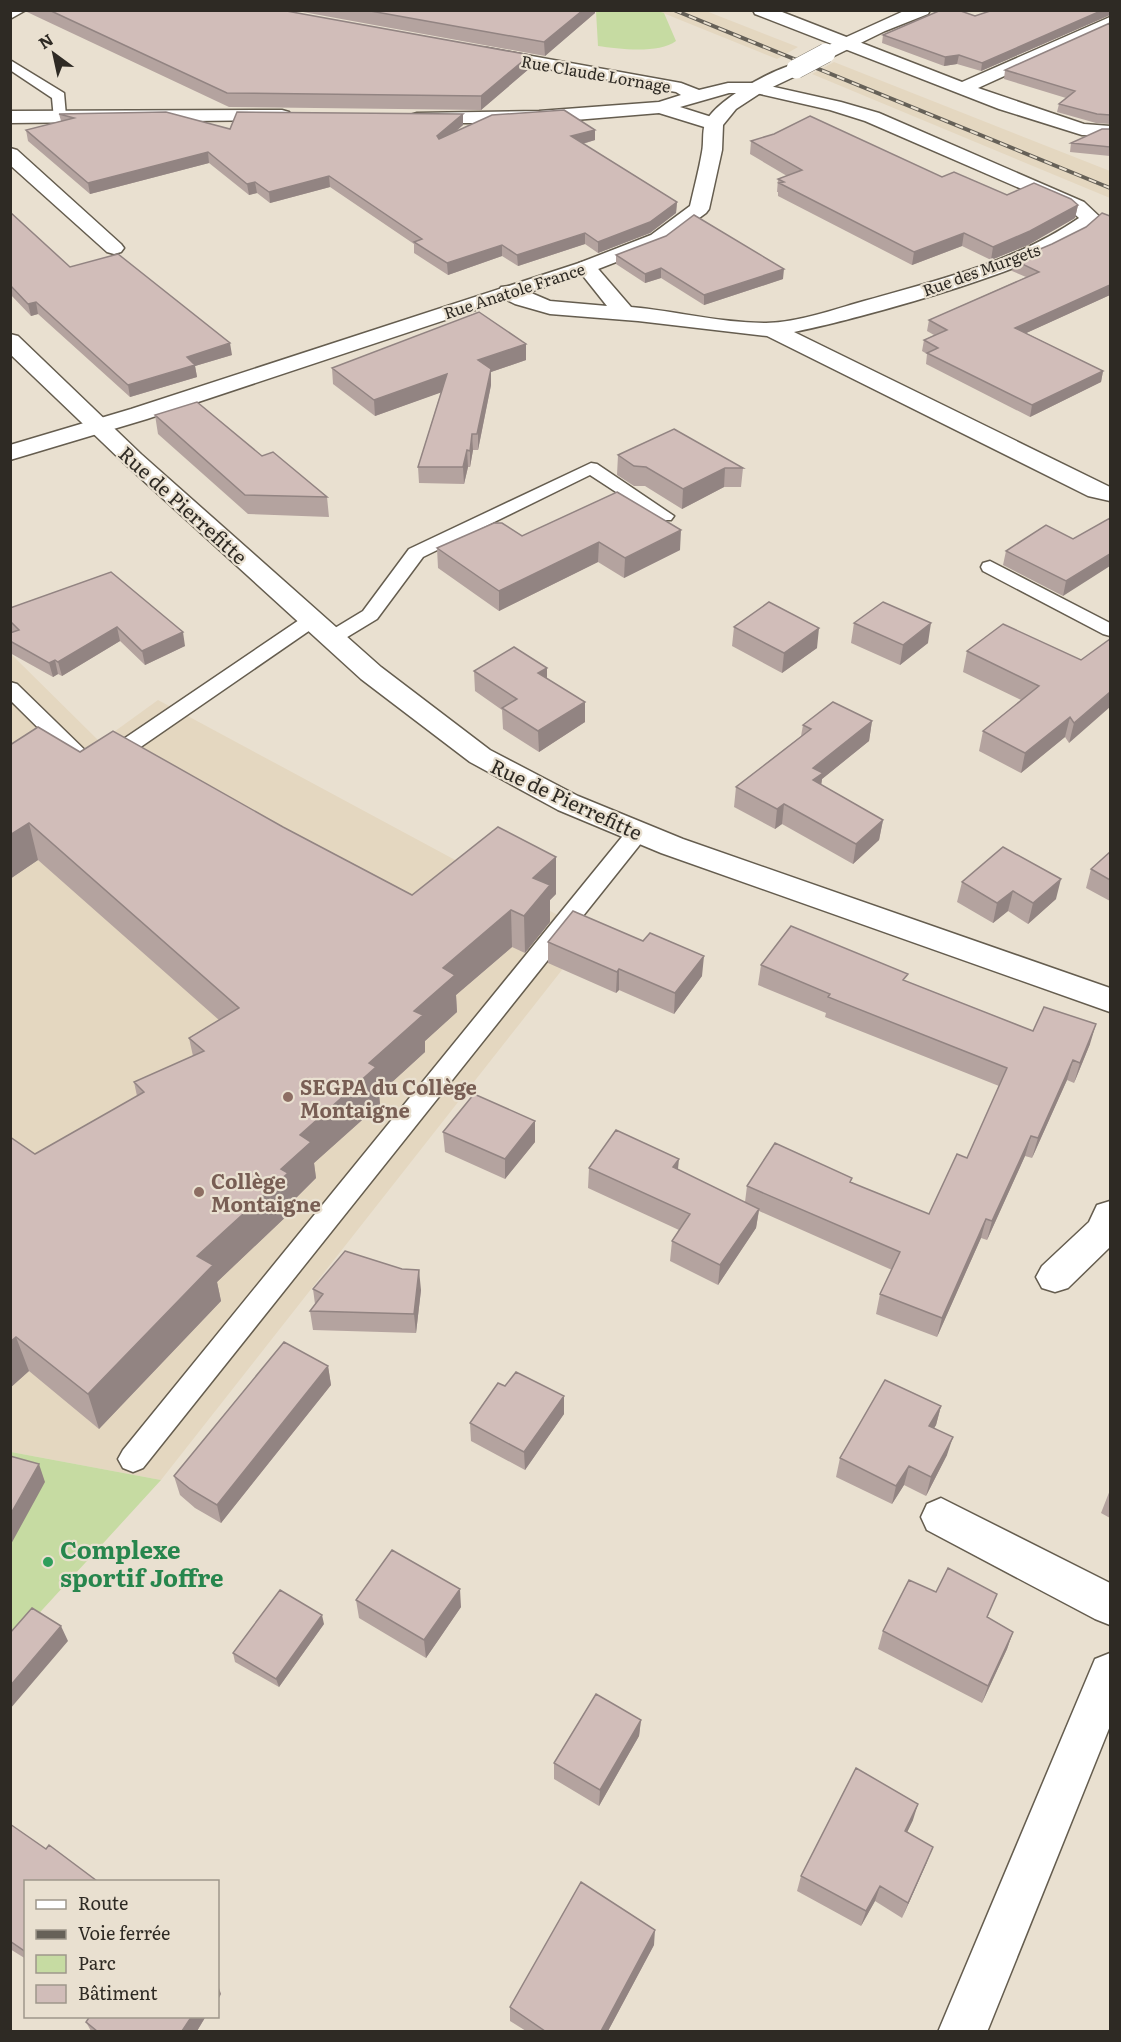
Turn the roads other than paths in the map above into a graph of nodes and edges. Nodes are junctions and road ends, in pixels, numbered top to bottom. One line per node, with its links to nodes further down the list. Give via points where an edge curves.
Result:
1 (20, 10): 4 (lane)
2 (761, 10): 6 (street)
3 (922, 10): 6 (street)
4 (10, 15)
5 (1110, 22): 10 (street)
6 (847, 42): 9 (street, bridge); 10 (street)
7 (464, 49): 11 (street, Rue Claude Lornage, via 681,88)
8 (10, 64): 13 (lane, via 59,96)
9 (756, 88): 11 (street, via 728,88); 17 (street, via 730,105); 24 (street, Rue des Murgets, via 872,117 1077,206 1092,219 1078,230 1014,261 936,288)
10 (963, 88): 18 (street, via 1082,129)
11 (696, 96): 12 (street)
12 (660, 107): 16 (street, via 538,117); 17 (street)
13 (58, 116): 14 (street); 15 (street)
14 (302, 116)
15 (10, 117)
16 (394, 119)
17 (714, 124): 21 (street, Rue Anatole France, via 699,209 658,239)
18 (1110, 131)
19 (10, 154): 20 (street)
20 (114, 248)
21 (586, 267): 22 (street, Rue Anatole France); 23 (street)
22 (509, 292): 23 (street, Rue des Murgets, via 526,302 565,311); 26 (street, Rue Anatole France)
23 (624, 313): 24 (street, Rue des Murgets, via 699,325)
24 (770, 329): 28 (street)
25 (10, 340): 26 (street, Rue de Pierrefitte)
26 (100, 427): 27 (street, Rue Anatole France); 31 (street, Rue de Pierrefitte)
27 (10, 453)
28 (1110, 494)
29 (665, 516): 31 (lane, via 591,468 416,553 370,615)
30 (990, 567): 32 (lane)
31 (322, 629): 33 (lane, via 93,770); 34 (street, Rue de Pierrefitte, via 370,673 480,756 568,803)
32 (1110, 630)
33 (10, 688)
34 (638, 832): 35 (street, Rue de Pierrefitte); 38 (lane)
35 (1110, 1000)
36 (1110, 1215): 37 (street, via 1103,1232)
37 (1055, 1277)
38 (133, 1459)
39 (941, 1517): 40 (street)
40 (1110, 1605)
41 (1110, 1674): 42 (street)
42 (962, 2031)

